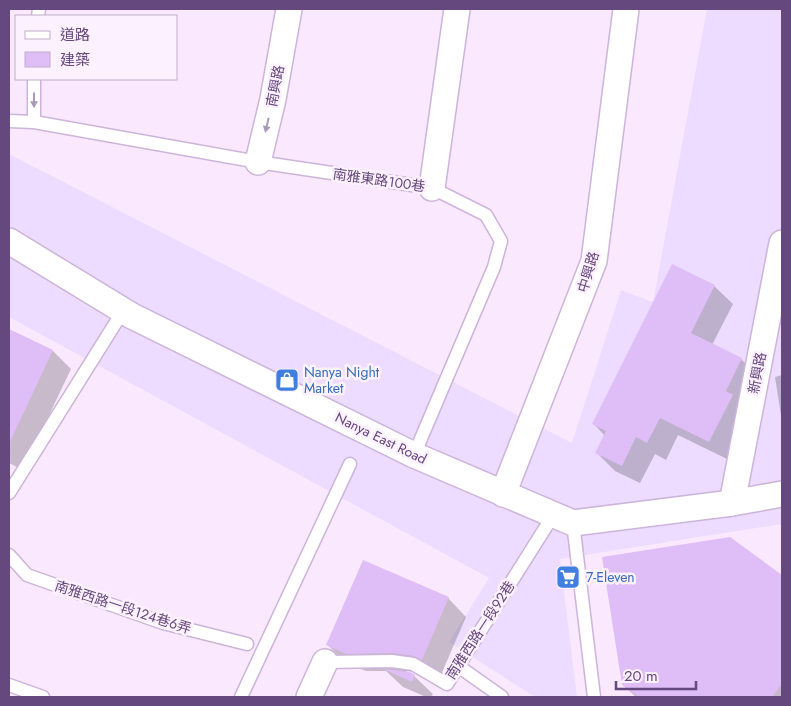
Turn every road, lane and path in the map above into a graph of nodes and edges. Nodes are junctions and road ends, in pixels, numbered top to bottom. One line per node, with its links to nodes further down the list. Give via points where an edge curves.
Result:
1 (289, 9): 7 (street, 南興路, one-way to 7)
2 (456, 9): 8 (street)
3 (626, 9): 15 (street, 中興路, via 594,261)
4 (34, 80): 6 (lane, one-way to 6)
5 (9, 121): 6 (lane, 南雅東路100巷)
6 (34, 122): 7 (lane, 南雅東路100巷)
7 (258, 162): 8 (lane, 南雅東路100巷)
8 (432, 188): 12 (lane, 南雅東路100巷, via 486,214 501,241 494,267)
9 (9, 241): 11 (street, Nanya East Road)
10 (782, 243): 17 (street, 新興路)
11 (123, 311): 12 (street, Nanya East Road); 14 (lane)
12 (414, 455): 15 (street, Nanya East Road)
13 (350, 464): 25 (lane)
14 (9, 493)
15 (504, 494): 18 (street, Nanya East Road)
16 (782, 494): 17 (street, Nanya East Road)
17 (732, 503): 18 (street, Nanya East Road)
18 (564, 518): 22 (lane, 南雅西路一段92巷); 28 (lane)
19 (9, 555): 20 (lane, 南雅西路一段124巷6弄, via 27,575 163,623)
20 (247, 644)
21 (325, 662): 22 (lane, 南雅西路一段92巷, via 392,661 413,664 446,684); 26 (street, 南雅西路一段92巷)
22 (458, 666): 27 (lane)
23 (9, 685): 24 (lane)
24 (43, 697)
25 (241, 697)
26 (309, 697)
27 (502, 697)
28 (594, 697)

